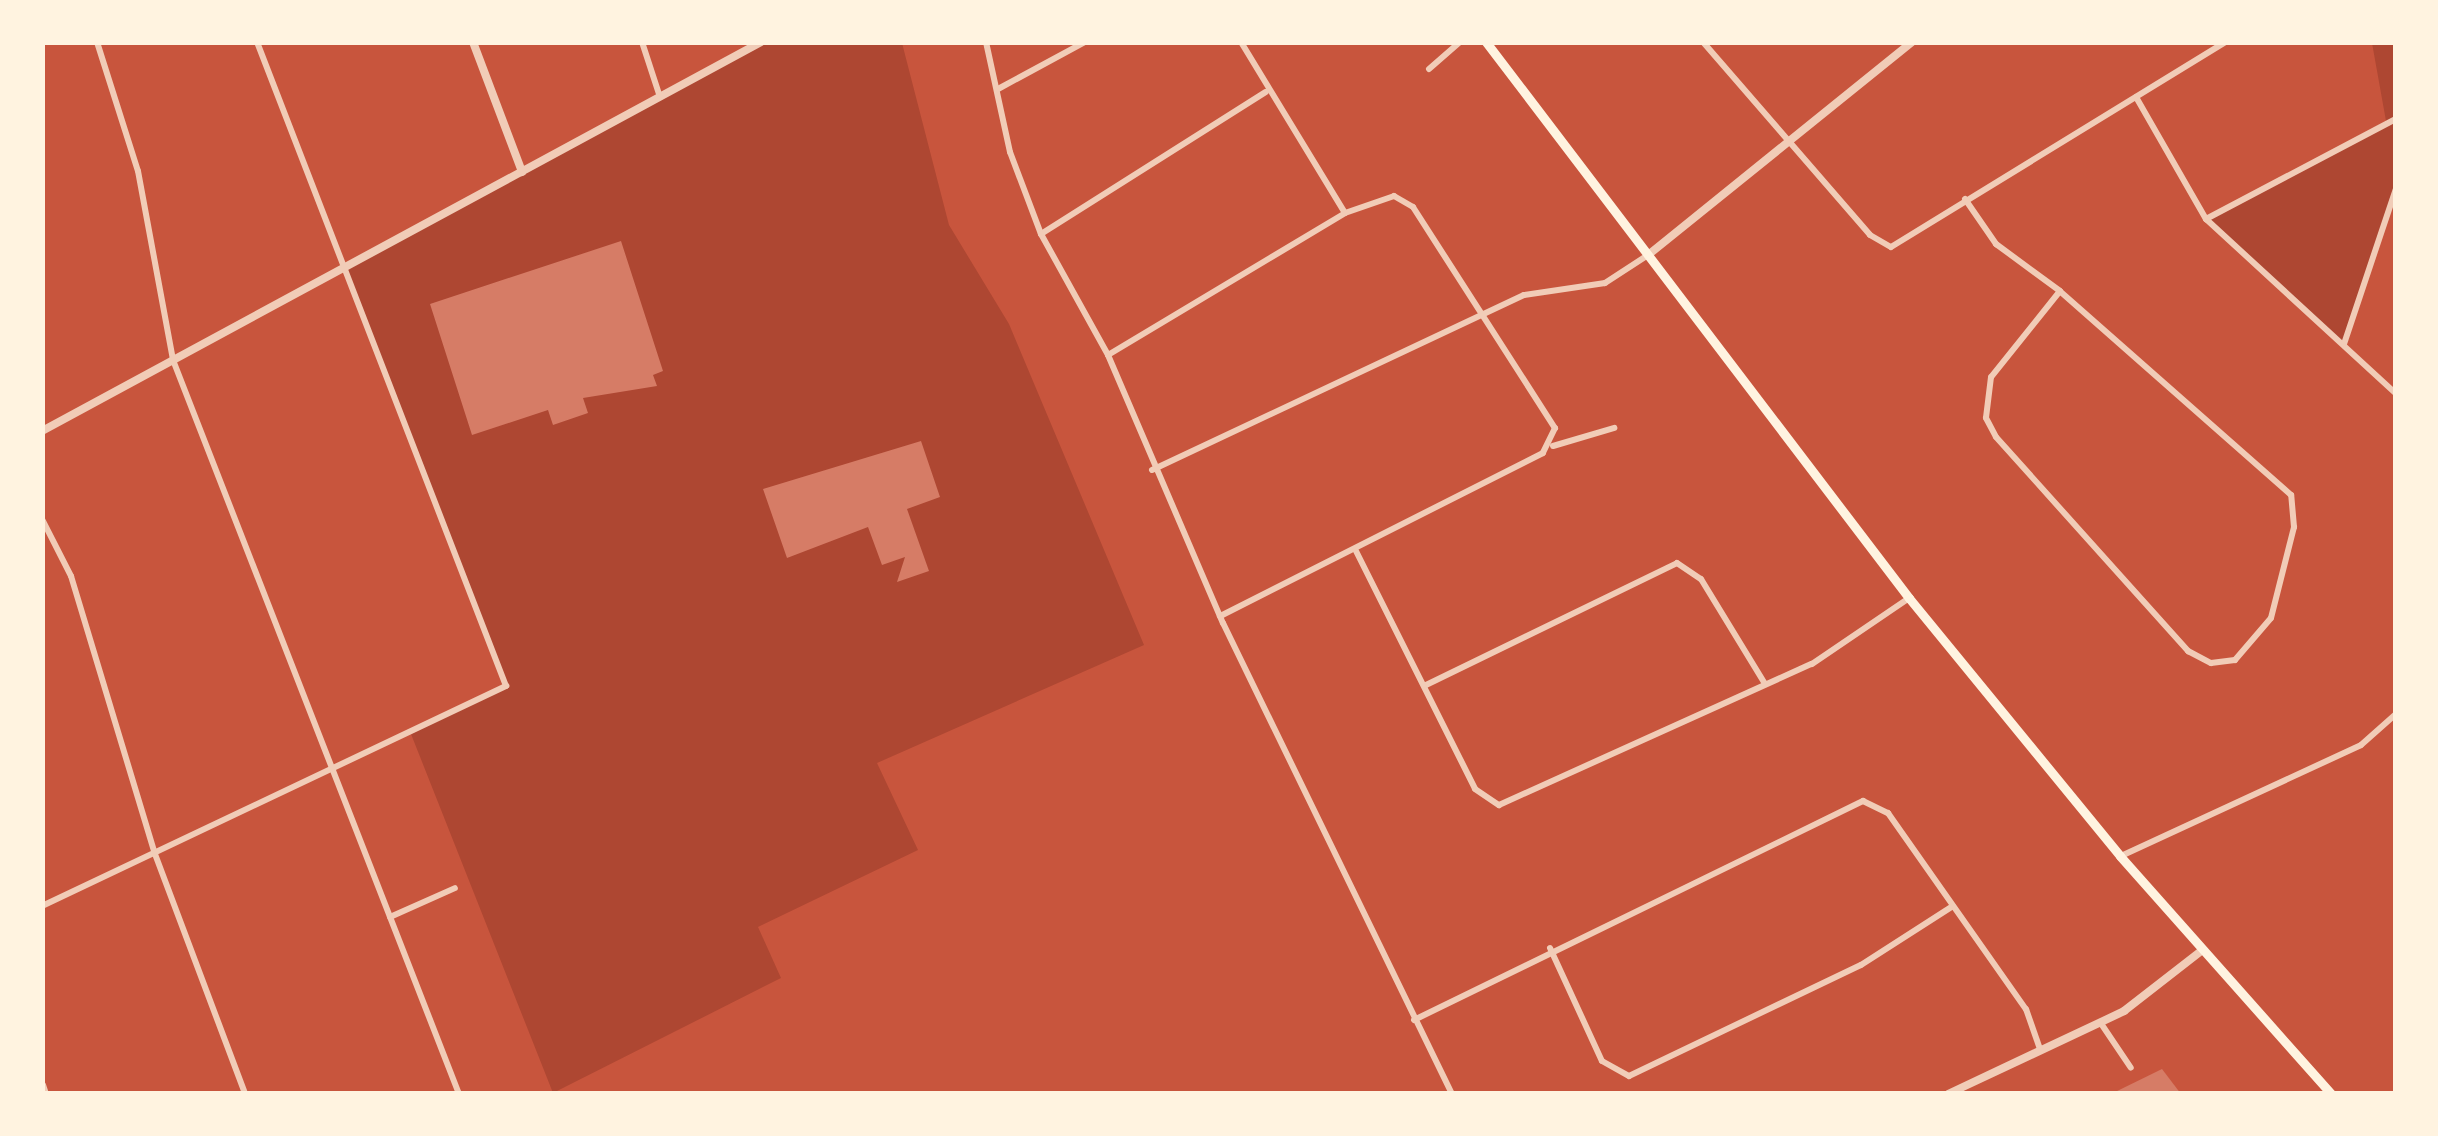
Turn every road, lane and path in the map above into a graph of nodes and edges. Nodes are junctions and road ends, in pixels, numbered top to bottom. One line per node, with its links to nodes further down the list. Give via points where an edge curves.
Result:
1 (98, 42): 33 (street, via 138,171)
2 (257, 42): 28 (street)
3 (472, 42): 21 (street)
4 (642, 42): 17 (street)
5 (762, 42): 17 (street)
6 (986, 42): 15 (street)
7 (1085, 42): 15 (street)
8 (1241, 42): 16 (street)
9 (1460, 42): 14 (street)
10 (1486, 42): 27 (main road)
11 (1703, 42): 20 (street)
12 (1912, 42): 20 (street)
13 (2225, 42): 18 (street)
14 (1429, 69)
15 (997, 90): 26 (street)
16 (1266, 92): 24 (street); 26 (street)
17 (660, 97): 21 (street)
18 (2136, 97): 23 (street); 25 (street)
19 (2396, 120): 25 (street)
20 (1785, 140): 23 (street, via 1881,244 1913,240); 27 (street)
21 (522, 172): 28 (street)
22 (2396, 189): 31 (street)
23 (1966, 199): 29 (street, via 1996,244)
24 (1345, 213): 30 (street, via 1403,198); 32 (street)
25 (2206, 219): 31 (street)
26 (1042, 234): 32 (street)
27 (1648, 256): 30 (street, via 1606,283 1524,295); 41 (main road)
28 (344, 268): 33 (street); 46 (street, via 506,686)
29 (2060, 291): 29 (street, via 1998,362 1986,418 2188,651 2211,663 2235,660 2271,618 2294,526 2291,495)
30 (1484, 313): 37 (street, via 1550,417); 38 (street)
31 (2344, 345): 34 (street)
32 (1108, 355): 38 (street)
33 (173, 360): 36 (street); 46 (street)
34 (2396, 394)
35 (1614, 428): 37 (street)
36 (42, 430)
37 (1552, 446): 40 (street)
38 (1152, 470): 42 (street)
39 (42, 519): 47 (street, via 72,576)
40 (1355, 549): 42 (street); 44 (street)
41 (1909, 598): 43 (street); 48 (main road)
42 (1220, 616): 55 (street)
43 (1766, 684): 44 (street, via 1700,578 1676,563); 44 (street, via 1498,805 1475,789)
44 (1425, 685)
45 (2396, 714): 48 (street, via 2361,745)
46 (334, 772): 47 (street); 52 (street)
47 (154, 854): 50 (street); 61 (street)
48 (2120, 856): 54 (main road)
49 (455, 888): 52 (street)
50 (42, 906)
51 (1953, 906): 53 (street, via 1882,806 1863,801); 53 (street, via 1862,965 1629,1076 1602,1061); 57 (street, via 2026,1008)
52 (390, 917): 62 (street)
53 (1550, 948): 55 (street)
54 (2201, 951): 56 (street); 65 (main road)
55 (1414, 1020): 63 (street)
56 (2100, 1022): 57 (street); 58 (street)
57 (2040, 1049): 64 (street)
58 (2131, 1068)
59 (42, 1086): 60 (street)
60 (46, 1094)
61 (245, 1094)
62 (459, 1094)
63 (1452, 1094)
64 (1948, 1094)
65 (2331, 1094)

